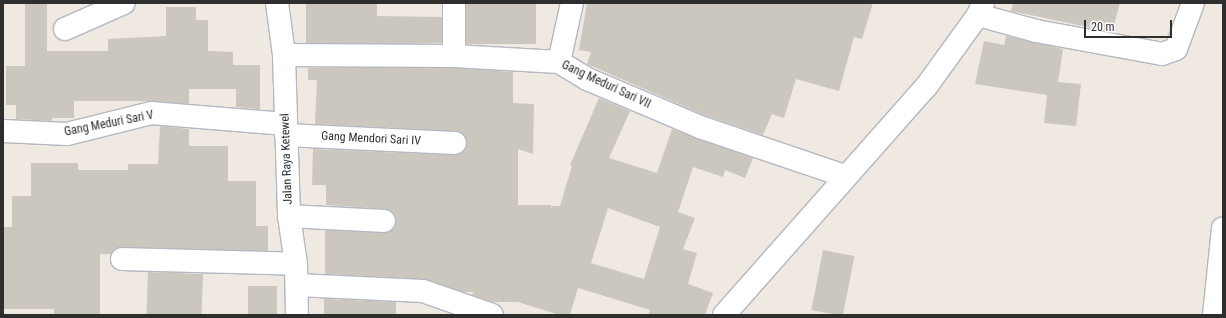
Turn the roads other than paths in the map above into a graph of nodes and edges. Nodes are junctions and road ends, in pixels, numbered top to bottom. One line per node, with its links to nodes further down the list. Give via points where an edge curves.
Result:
1 (124, 3): 7 (street)
2 (277, 3): 8 (street, Jalan Raya Ketewel)
3 (454, 3): 9 (street)
4 (572, 3): 10 (street)
5 (1193, 3): 6 (street, via 1176,50 1162,54 1036,31)
6 (980, 9): 14 (street, via 926,87)
7 (65, 29)
8 (284, 55): 9 (street, Gang Meduri Sari VII); 11 (street, Jalan Raya Ketewel)
9 (454, 56): 10 (street, Gang Meduri Sari VII)
10 (559, 62): 14 (street, Gang Meduri Sari VII, via 587,78 700,127)
11 (286, 130): 12 (street, Gang Meduri Sari V, via 151,113 67,134); 13 (street, Gang Mendori Sari IV); 15 (street, Jalan Raya Ketewel)
12 (3, 131)
13 (455, 143)
14 (845, 176): 22 (street, via 809,221 777,253)
15 (289, 216): 16 (street); 19 (street, Jalan Raya Ketewel)
16 (384, 221)
17 (1223, 228): 23 (street)
18 (122, 259): 19 (street)
19 (296, 275): 20 (street, Jalan Raya Ketewel); 21 (street, via 423,290)
20 (297, 315)
21 (492, 315)
22 (724, 315)
23 (1214, 315)

